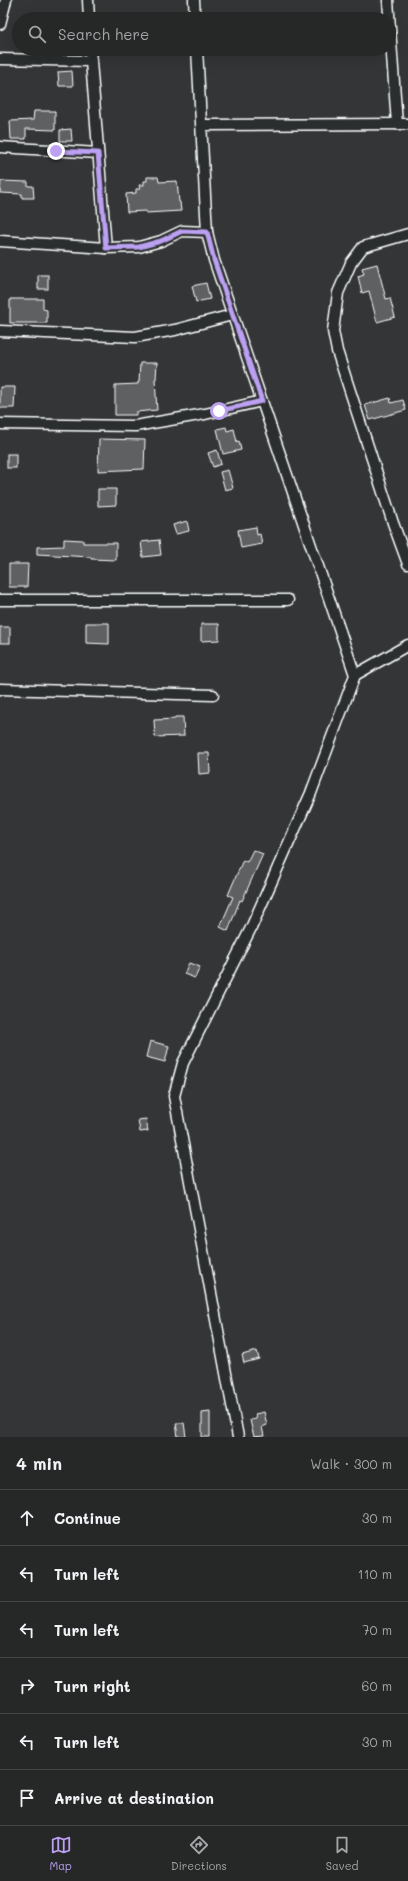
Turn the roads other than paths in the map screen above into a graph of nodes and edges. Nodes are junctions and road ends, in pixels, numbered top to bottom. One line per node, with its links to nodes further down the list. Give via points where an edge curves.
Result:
1 (6, 0): 8 (street)
2 (88, 0): 5 (street)
3 (194, 0): 6 (street)
4 (388, 0): 7 (street)
5 (89, 12)
6 (195, 12)
7 (389, 12)
8 (0, 24)
9 (91, 56): 13 (street)
10 (198, 56): 16 (street)
11 (392, 56): 14 (street)
12 (0, 59): 13 (street)
13 (91, 61): 18 (street)
14 (397, 124): 15 (street); 16 (street)
15 (408, 124)
16 (203, 125): 19 (street)
17 (0, 147): 18 (street)
18 (98, 153): 22 (street)
19 (207, 232): 22 (street, via 182,231 161,241 139,247); 23 (street)
20 (408, 234): 27 (street, via 364,247 351,263 338,293 333,332 336,351)
21 (0, 241): 22 (street)
22 (106, 248)
23 (232, 314): 24 (street, via 175,330 135,337); 25 (street)
24 (0, 332)
25 (262, 401): 26 (street, via 135,426); 31 (street)
26 (0, 424)
27 (408, 564)
28 (0, 600): 29 (street)
29 (288, 600)
30 (408, 645): 31 (street)
31 (355, 674): 34 (street, via 311,793 251,928 183,1063 174,1096)
32 (0, 689): 33 (street)
33 (213, 695)
34 (238, 1437)

